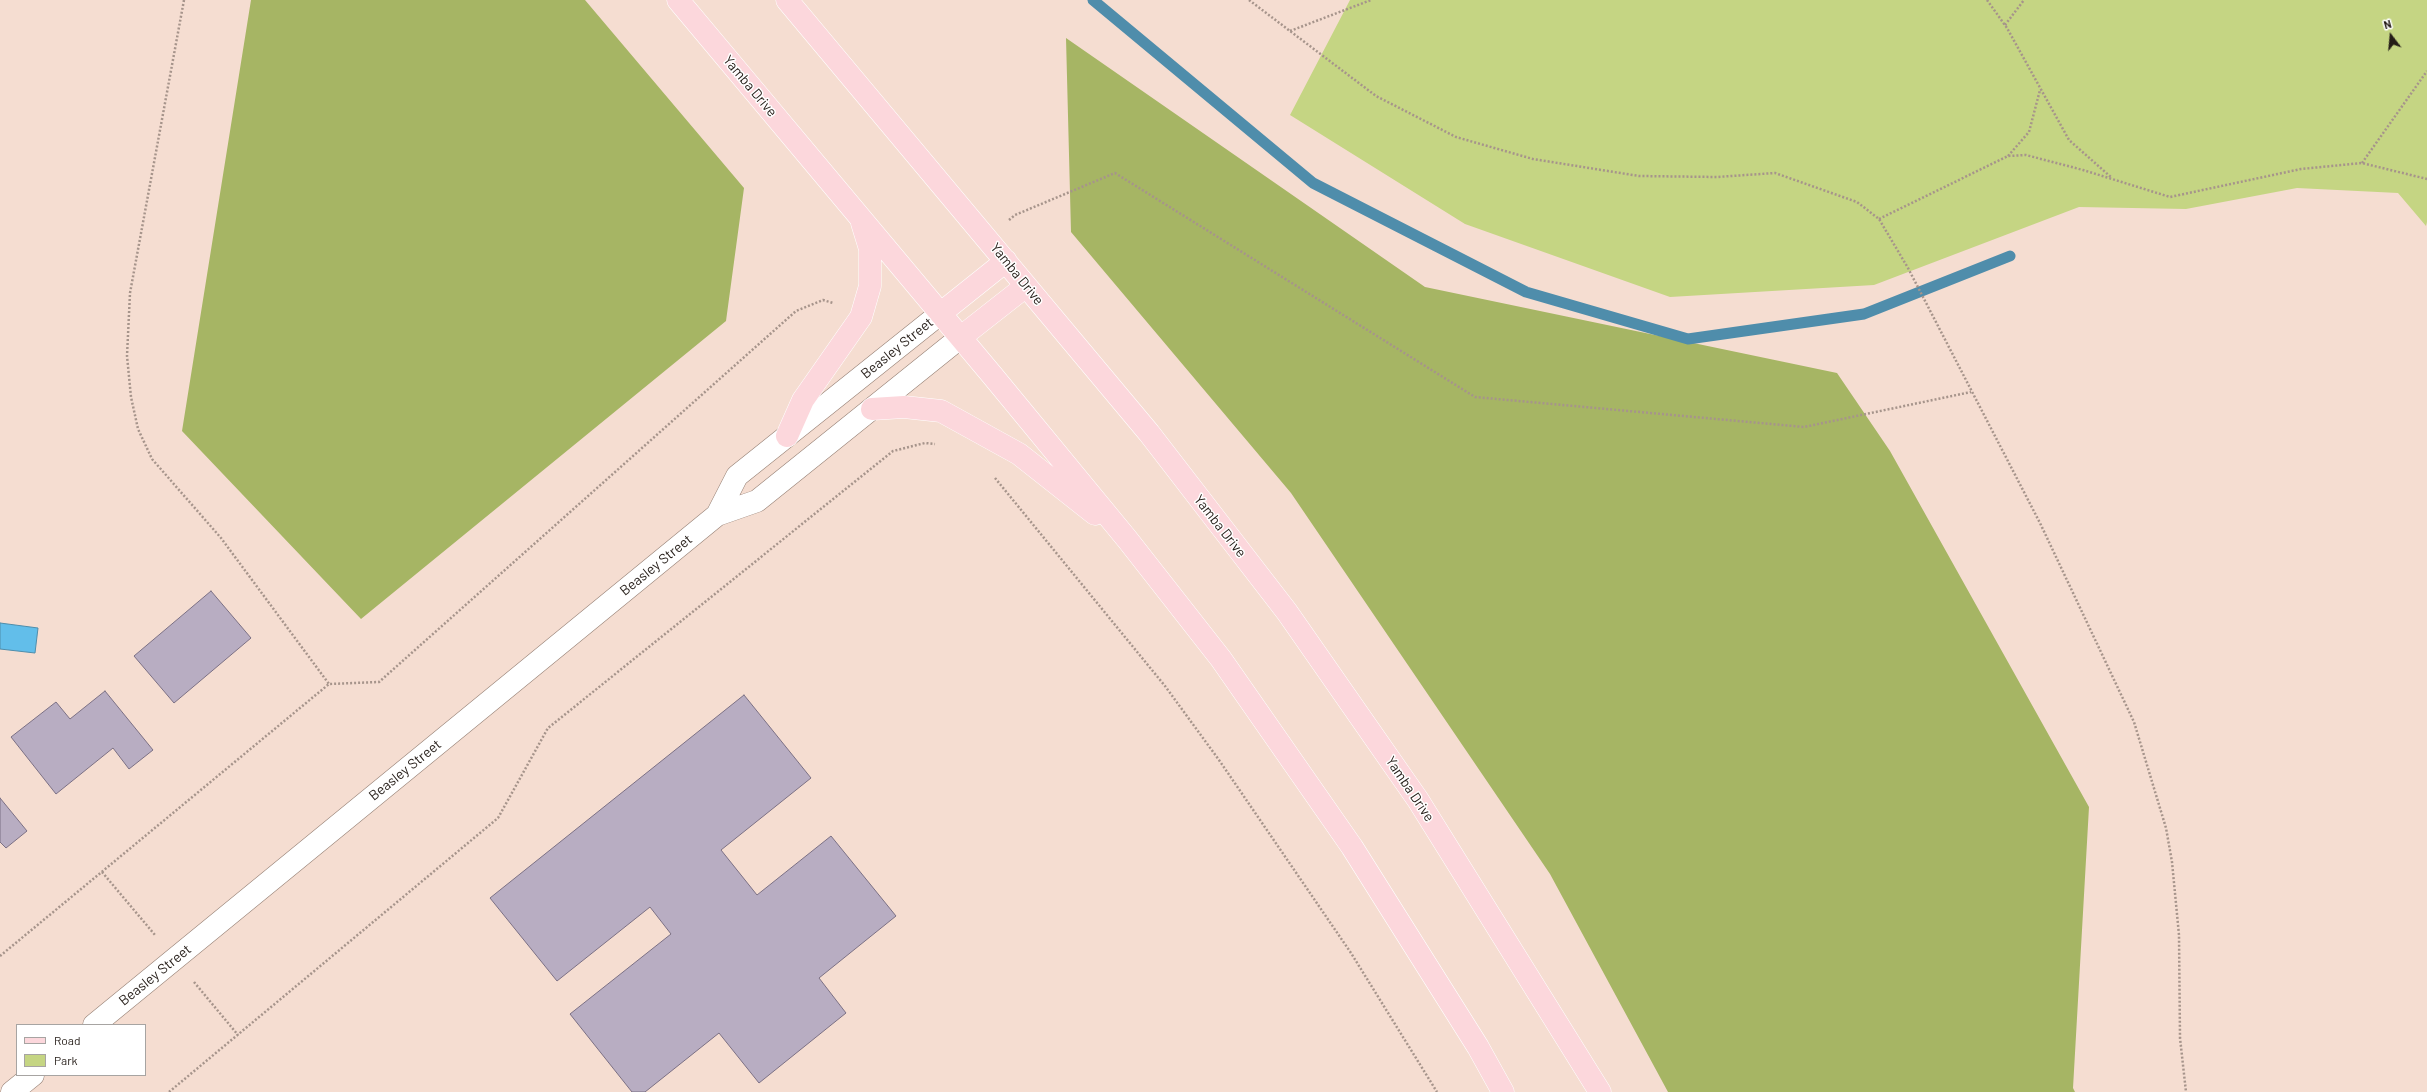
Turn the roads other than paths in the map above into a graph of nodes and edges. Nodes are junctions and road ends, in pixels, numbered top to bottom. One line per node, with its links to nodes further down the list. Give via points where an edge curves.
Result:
1 (678, 0): 3 (main road, Yamba Drive)
2 (787, 0): 4 (main road, Yamba Drive)
3 (860, 217): 6 (main road, Yamba Drive); 9 (main road, via 870,248 870,286 863,311 803,400)
4 (1006, 261): 5 (main road, Yamba Drive); 6 (main road)
5 (1026, 286): 7 (main road); 16 (main road, Yamba Drive, via 1149,433 1287,612 1418,800)
6 (941, 313): 7 (main road, Yamba Drive); 9 (main road, Beasley Street)
7 (961, 337): 8 (main road, Beasley Street); 11 (main road, Yamba Drive)
8 (872, 409): 10 (main road, Beasley Street, via 757,501); 11 (main road, via 904,407 941,411 949,415 1019,454)
9 (787, 436): 10 (main road, Beasley Street, via 737,476)
10 (717, 515): 12 (main road, Beasley Street)
11 (1127, 539): 15 (main road, via 1221,659 1347,840)
12 (95, 1024)
13 (32, 1076): 14 (main road)
14 (12, 1092)
15 (1504, 1092)
16 (1600, 1092)

